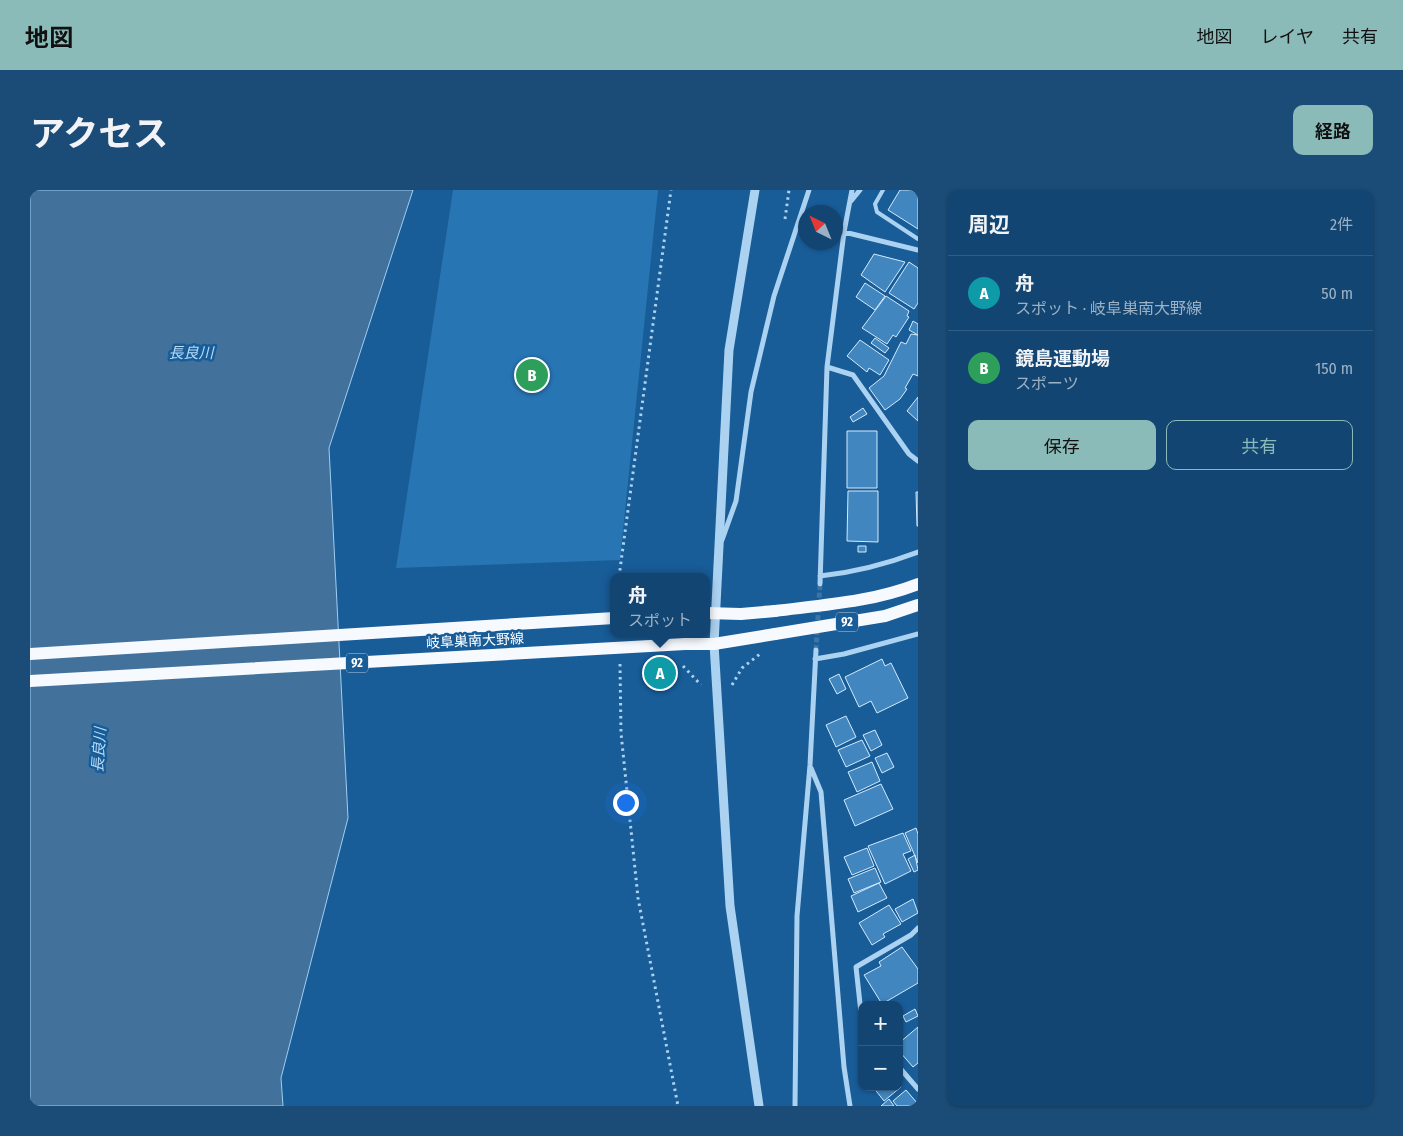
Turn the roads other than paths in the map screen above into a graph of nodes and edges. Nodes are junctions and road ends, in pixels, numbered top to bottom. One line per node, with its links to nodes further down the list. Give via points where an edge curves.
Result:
1 (755, 190): 12 (street, via 729,350)
2 (809, 190): 12 (street, via 774,296 751,392 736,501)
3 (852, 190): 6 (street)
4 (860, 190): 6 (street)
5 (883, 190): 8 (lane, via 875,204 877,212)
6 (849, 204): 7 (street)
7 (844, 232): 9 (street); 10 (street)
8 (918, 239)
9 (918, 250)
10 (827, 367): 11 (street, via 853,375 909,454); 14 (street)
11 (918, 461)
12 (718, 550): 18 (street)
13 (918, 552): 14 (street, via 857,572)
14 (820, 576): 15 (street)
15 (820, 584)
16 (918, 584): 18 (main road, 92, bridge, via 848,602 741,614)
17 (918, 605): 21 (main road, 岐阜巣南大野線 / 92, bridge, via 886,616)
18 (711, 613): 21 (street)
19 (610, 618): 23 (main road, 岐阜巣南大野線 / 92)
20 (918, 634): 24 (street)
21 (714, 644): 25 (main road, 岐阜巣南大野線 / 92, bridge); 31 (street, via 730,906)
22 (816, 650): 24 (street)
23 (30, 654)
24 (815, 659): 26 (street)
25 (30, 681)
26 (810, 765): 32 (street, via 797,916); 33 (street, via 821,792)
27 (918, 928): 28 (street, via 856,967)
28 (860, 1001)
29 (903, 1072): 30 (street)
30 (918, 1090)
31 (759, 1106)
32 (795, 1106)
33 (850, 1106)

